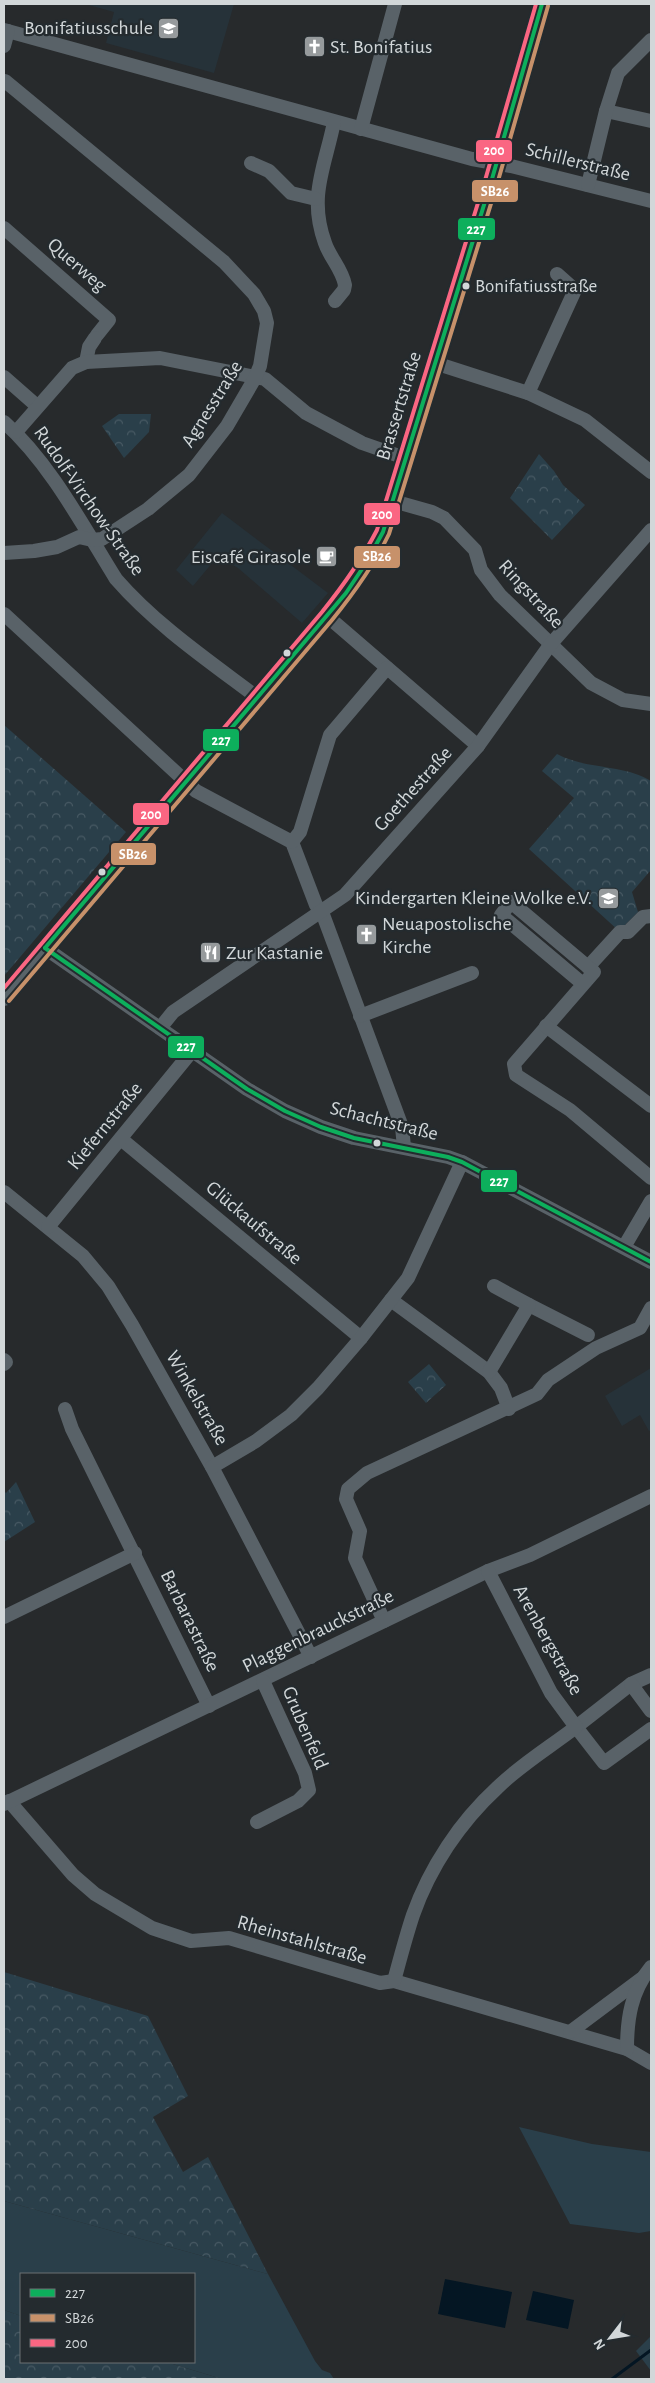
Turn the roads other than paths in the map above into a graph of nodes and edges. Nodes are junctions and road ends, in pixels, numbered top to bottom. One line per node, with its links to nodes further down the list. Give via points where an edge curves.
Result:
1 (395, 4): 10 (street)
2 (542, 4): 12 (main road, Brassertstraße)
3 (6, 31): 5 (street); 9 (street)
4 (651, 40): 7 (street, via 618,72)
5 (4, 46)
6 (4, 81): 22 (street, Agnesstraße, via 224,262 254,294 267,323)
7 (606, 111): 8 (street); 13 (street)
8 (651, 121)
9 (334, 122): 10 (street); 14 (street)
10 (361, 129): 12 (street)
11 (251, 163): 14 (street, via 269,171 290,193)
12 (496, 164): 13 (street, Schillerstraße); 20 (main road, Brassertstraße)
13 (588, 185): 15 (street, Schillerstraße)
14 (316, 199): 18 (street, via 325,245 345,285)
15 (651, 202)
16 (4, 228): 19 (street, Querweg, via 109,320 89,347)
17 (557, 274): 23 (street, via 575,290)
18 (335, 301)
19 (86, 362): 22 (street, via 160,358); 24 (street, via 72,368)
20 (435, 363): 23 (street); 27 (main road, Brassertstraße)
21 (4, 377): 24 (street)
22 (255, 378): 27 (street, via 265,379 306,413 334,428); 31 (street, Agnesstraße, via 227,426 189,475 148,509 102,539)
23 (528, 393): 28 (street, via 585,420)
24 (37, 406): 26 (street)
25 (4, 422): 26 (street, Rudolf-Virchow-Straße)
26 (16, 432): 31 (street, Rudolf-Virchow-Straße, via 44,466)
27 (405, 458): 29 (main road, Brassertstraße)
28 (651, 472)
29 (392, 501): 34 (main road, Brassertstraße, via 383,532 363,571); 35 (street, Ringstraße, via 444,518 474,550 481,570 500,595)
30 (651, 530): 35 (street, Goethestraße)
31 (92, 540): 32 (street, Agnesstraße, via 80,537 34,552); 37 (street, Rudolf-Virchow-Straße, via 129,594)
32 (4, 553)
33 (4, 614): 40 (street)
34 (327, 616): 36 (street); 37 (main road, Brassertstraße)
35 (550, 645): 38 (street, Ringstraße, via 591,683 623,700); 39 (street, Goethestraße)
36 (387, 668): 39 (street); 41 (street, via 330,735 300,832)
37 (258, 698): 40 (main road, Brassertstraße)
38 (651, 704)
39 (478, 746): 42 (street, Goethestraße, via 345,895)
40 (187, 782): 41 (street, via 196,791); 44 (main road, Brassertstraße)
41 (292, 842): 42 (street, via 316,905)
42 (322, 912): 49 (street); 51 (street, Goethestraße, via 173,1012)
43 (651, 916): 45 (street, via 643,917 628,932 620,932)
44 (45, 948): 48 (main road, Brassertstraße); 51 (street, Schachtstraße)
45 (591, 970): 47 (street); 47 (street, via 511,902 501,915)
46 (472, 974): 49 (street)
47 (583, 984): 50 (street)
48 (4, 997)
49 (360, 1016): 55 (street, via 402,1127)
50 (546, 1026): 53 (street); 57 (street, via 514,1064 520,1079 570,1110)
51 (160, 1028): 52 (street, Schachtstraße)
52 (192, 1051): 54 (street, Kiefernstraße); 55 (street, Schachtstraße, via 285,1111 354,1138)
53 (651, 1106)
54 (121, 1139): 60 (street, Kiefernstraße); 68 (street, Glückaufstraße)
55 (404, 1147): 56 (street, Schachtstraße)
56 (462, 1162): 61 (street, Schachtstraße); 64 (street, via 408,1278)
57 (651, 1178)
58 (4, 1192): 60 (street, Winkelstraße)
59 (651, 1201): 61 (street)
60 (48, 1226): 74 (street, Winkelstraße, via 83,1256 108,1286)
61 (624, 1247): 62 (street, Schachtstraße)
62 (651, 1262)
63 (494, 1286): 65 (street)
64 (391, 1300): 68 (street); 71 (street)
65 (529, 1305): 67 (street); 71 (street)
66 (651, 1308): 73 (street, via 640,1328 596,1348 548,1380 537,1394)
67 (588, 1335)
68 (361, 1338): 74 (street, via 291,1416)
69 (4, 1360): 70 (street)
70 (4, 1364)
71 (489, 1372): 73 (street, via 501,1388)
72 (65, 1409): 76 (street, Barbarastraße, via 66,1433)
73 (509, 1409): 79 (street, via 367,1473 348,1489 346,1498 360,1531 355,1553)
74 (212, 1467): 80 (street, Winkelstraße)
75 (651, 1496): 77 (street, Plaggenbrauckstraße, via 530,1555)
76 (135, 1553): 78 (street); 84 (street, Barbarastraße)
77 (488, 1571): 79 (street, Plaggenbrauckstraße); 86 (street, Arenbergstraße, via 551,1693)
78 (4, 1617)
79 (384, 1621): 80 (street, Plaggenbrauckstraße)
80 (311, 1657): 82 (street, Plaggenbrauckstraße)
81 (651, 1676): 83 (street, Arenbergstraße)
82 (263, 1681): 84 (street, Plaggenbrauckstraße); 89 (street, Grubenfeld, via 309,1790 298,1801)
83 (631, 1684): 85 (street); 86 (street, Arenbergstraße)
84 (209, 1706): 88 (street, Plaggenbrauckstraße)
85 (651, 1711)
86 (576, 1727): 87 (street, Arenbergstraße, via 604,1763); 92 (street, Arenbergstraße, via 498,1786 454,1836 413,1914)
87 (651, 1730)
88 (6, 1802): 92 (street, Rheinstahlstraße, via 73,1875 95,1894 152,1928 191,1941 229,1938 380,1982)
89 (257, 1822)
90 (651, 1967): 91 (street)
91 (641, 1979): 93 (street); 94 (street, via 627,2020)
92 (394, 1981): 93 (street, Rheinstahlstraße)
93 (570, 2032): 94 (street, Rheinstahlstraße)
94 (627, 2049): 95 (street, Rheinstahlstraße)
95 (651, 2063)

